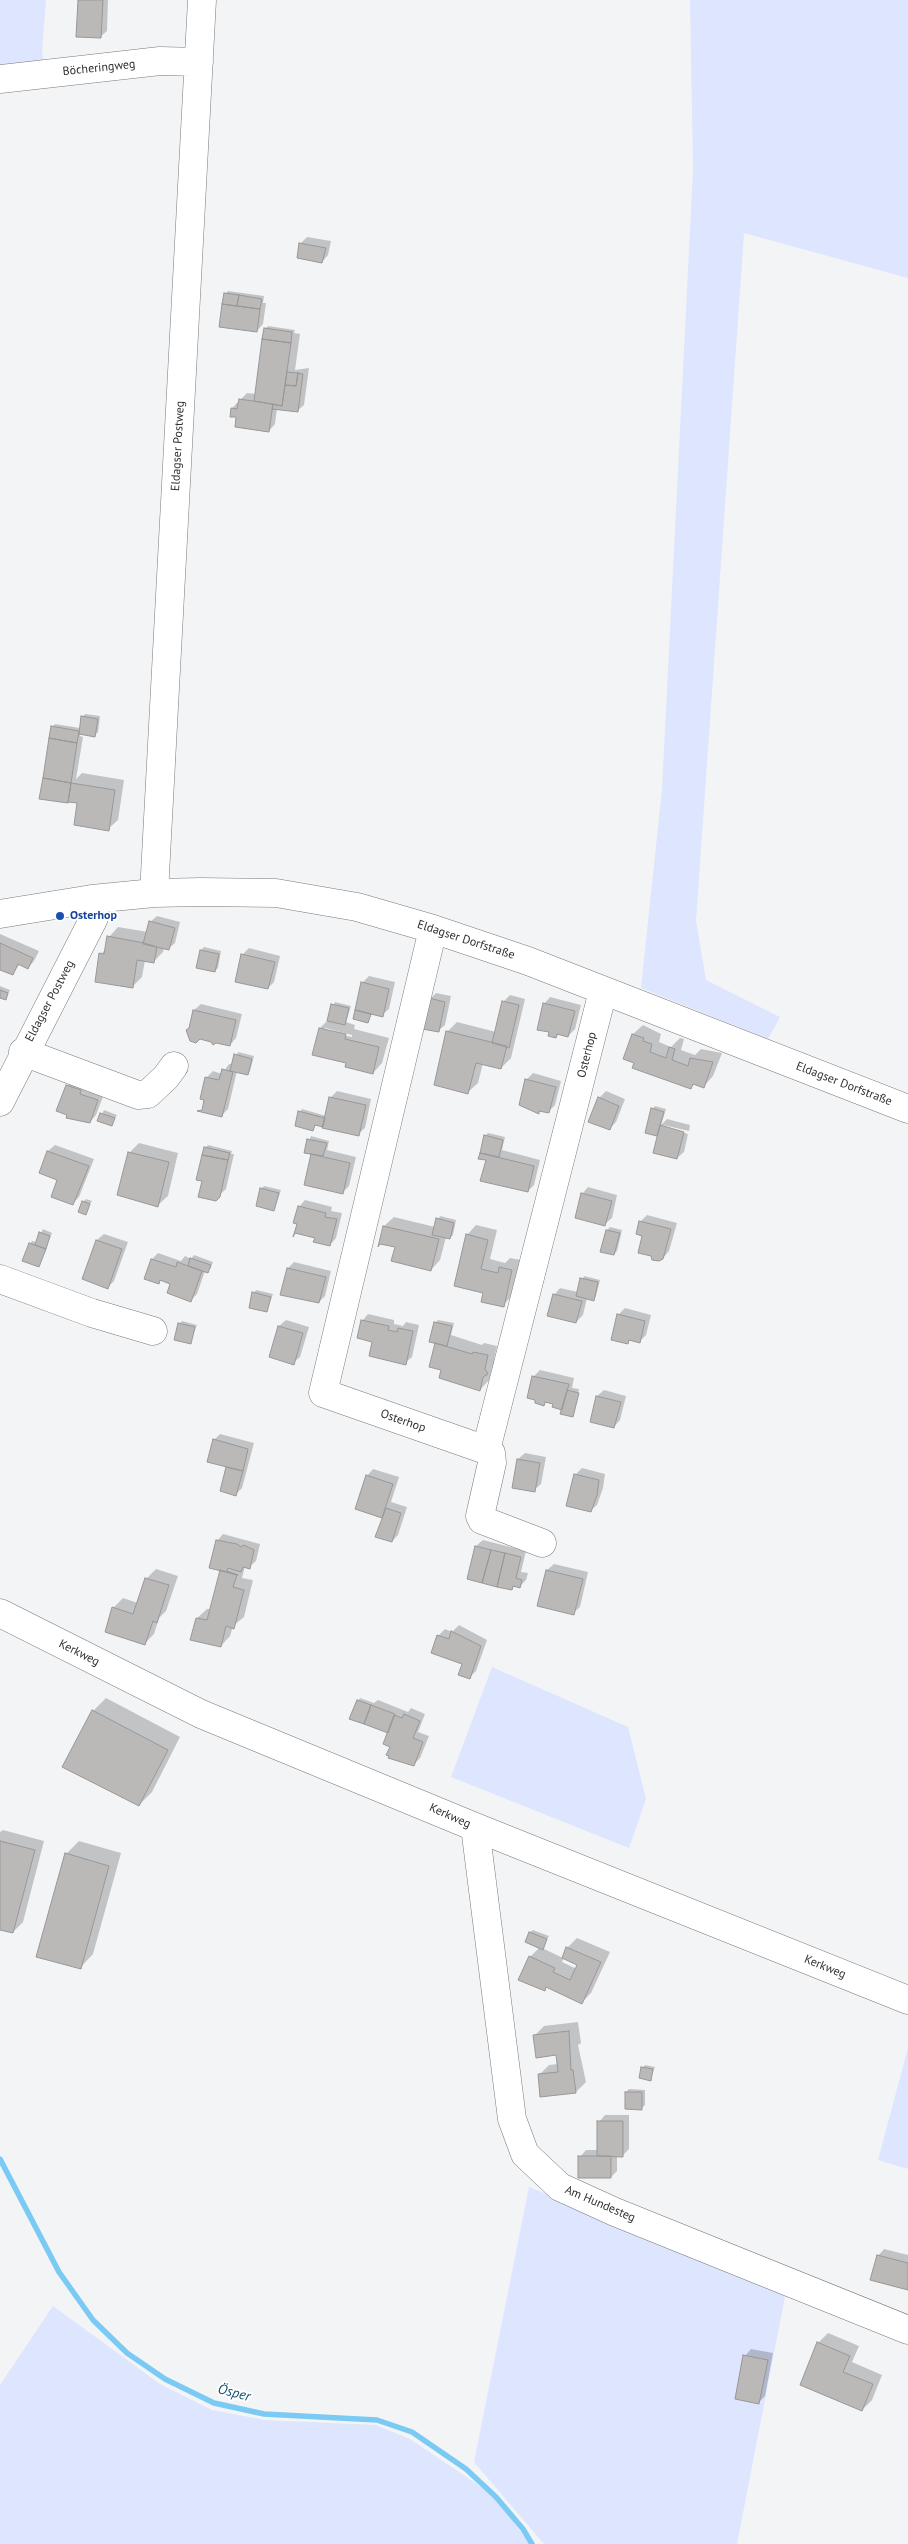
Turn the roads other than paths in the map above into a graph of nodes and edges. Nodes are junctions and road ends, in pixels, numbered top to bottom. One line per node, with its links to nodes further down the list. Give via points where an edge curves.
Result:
1 (202, 0): 2 (street, Eldagser Postweg)
2 (199, 62): 3 (street, Böcheringweg, via 160,61); 4 (street, Eldagser Postweg)
3 (0, 79)
4 (154, 893): 5 (street, Eldagser Dorfstraße); 7 (street, Eldagser Dorfstraße, via 276,893 356,907)
5 (92, 900): 6 (street, Eldagser Dorfstraße); 9 (street, Eldagser Postweg, via 94,918)
6 (0, 914)
7 (433, 929): 8 (street, Eldagser Dorfstraße); 15 (street, Osterhop, via 323,1392)
8 (603, 991): 12 (street, Eldagser Dorfstraße); 15 (street, Osterhop)
9 (24, 1052): 10 (street, via 138,1095 148,1094); 11 (street, Eldagser Postweg)
10 (174, 1066)
11 (0, 1102)
12 (908, 1109)
13 (0, 1279): 14 (street)
14 (153, 1332)
15 (486, 1450): 16 (street, via 491,1453 492,1464 480,1516 482,1520)
16 (542, 1543)
17 (0, 1613): 18 (street, Kerkweg, via 201,1714)
18 (475, 1827): 19 (street, Kerkweg); 20 (street, Am Hundesteg, via 512,2119 526,2154 560,2187)
19 (908, 2000)
20 (908, 2330)

